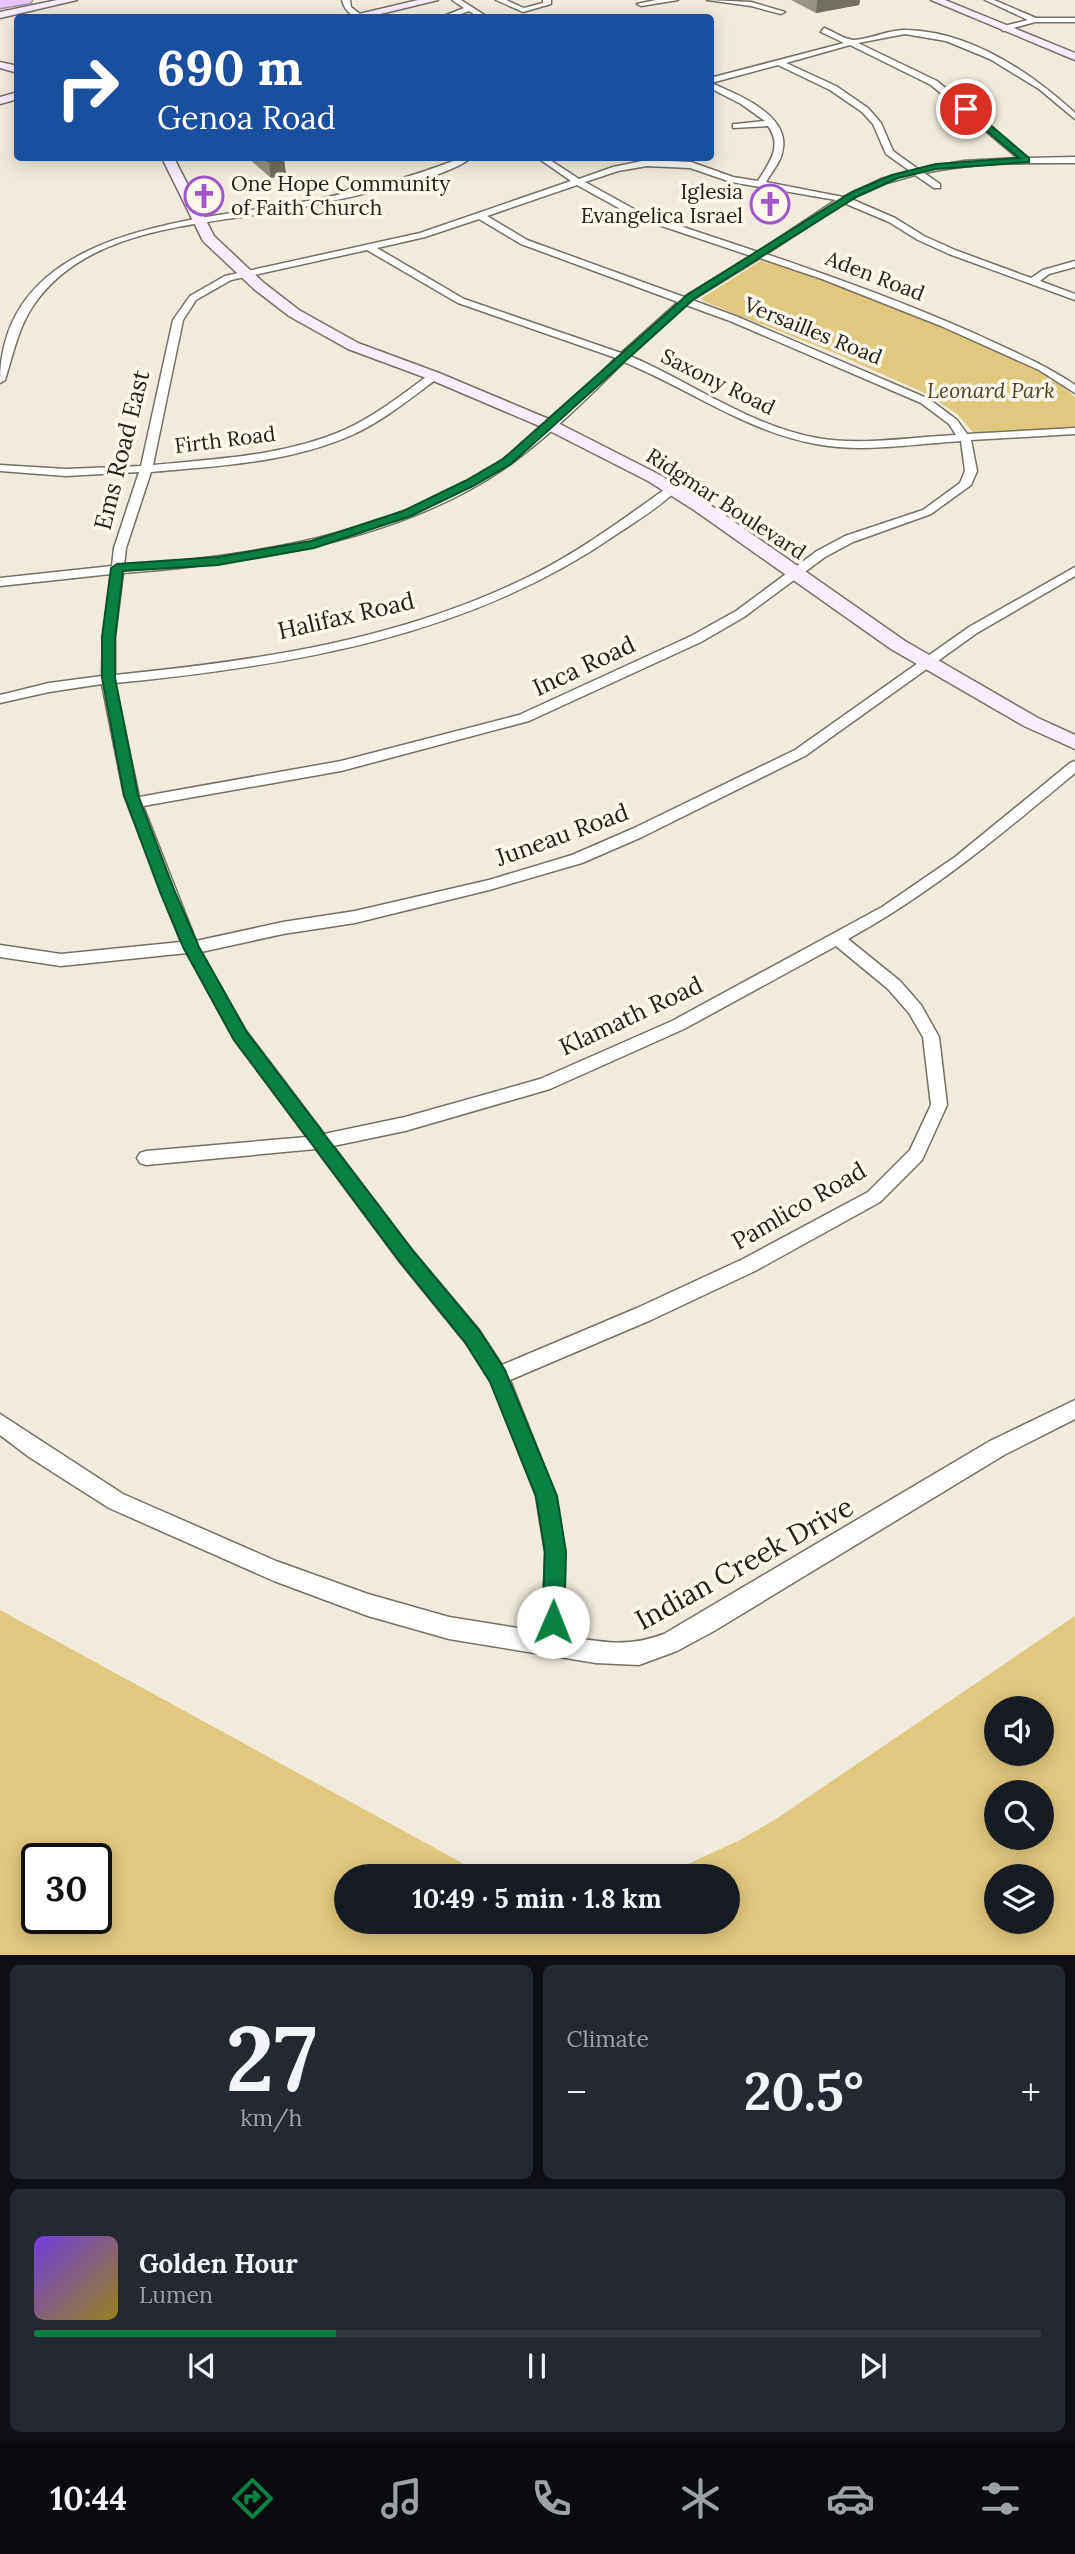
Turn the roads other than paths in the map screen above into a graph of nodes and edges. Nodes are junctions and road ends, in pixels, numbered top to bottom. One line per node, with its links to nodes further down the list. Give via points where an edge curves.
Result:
1 (15, 0): 13 (highway)
2 (25, 0): 13 (highway)
3 (72, 0): 20 (main road)
4 (433, 0): 17 (main road)
5 (456, 0): 14 (street)
6 (500, 0): 7 (street, via 523,10 547,4)
7 (547, 0)
8 (674, 0): 12 (street)
9 (711, 0): 16 (street)
10 (936, 0): 23 (main road)
11 (989, 0): 21 (street)
12 (639, 2): 15 (street)
13 (0, 4)
14 (470, 8): 18 (street); 19 (street)
15 (649, 12)
16 (781, 12)
17 (370, 14)
18 (453, 14)
19 (480, 14)
20 (0, 15)
21 (1035, 20): 22 (street); 23 (street)
22 (1075, 20)
23 (1003, 29): 26 (main road)
24 (824, 30): 25 (street)
25 (851, 43): 27 (street); 30 (street, via 905,32 948,39 1020,73); 33 (street, via 934,83)
26 (1075, 57)
27 (780, 63): 28 (street); 38 (street, via 866,110 877,122 886,148)
28 (714, 82)
29 (714, 85): 31 (street)
30 (1074, 115)
31 (771, 123): 32 (street); 40 (street, via 780,148)
32 (736, 126)
33 (1026, 160): 34 (street); 38 (street, via 968,162)
34 (1075, 160)
35 (170, 161): 44 (street, Ridgmar Boulevard)
36 (460, 161): 44 (street, via 328,199)
37 (546, 161): 39 (street, Aden Road)
38 (914, 171): 41 (street); 42 (street)
39 (578, 183): 40 (street, Ems Road East, via 629,166 668,162); 43 (street, Ems Road East); 46 (street, Aden Road, via 638,215)
40 (760, 184): 42 (street, Ems Road East)
41 (937, 186)
42 (845, 200): 46 (street); 49 (street, Ems Road East, via 952,252)
43 (479, 215): 45 (street, Ems Road East); 51 (street, Versailles Road, via 524,242)
44 (200, 222): 48 (street, Ridgmar Boulevard, via 212,243); 53 (street, via 128,235 85,255 33,297)
45 (369, 247): 48 (street, Ems Road East); 54 (street, Saxony Road, via 461,301)
46 (759, 255): 51 (street); 57 (street, Aden Road, via 825,276 993,343 1044,368)
47 (1075, 264): 49 (street)
48 (244, 273): 55 (street, Ridgmar Boulevard, via 278,302 334,336); 62 (street, Ems Road East, via 202,291 178,320)
49 (1033, 281): 50 (street, Ems Road East)
50 (1075, 297)
51 (685, 301): 54 (street); 60 (street, Versailles Road, via 925,401)
52 (0, 328): 53 (street)
53 (15, 328): 56 (street)
54 (624, 357): 58 (street); 60 (street, Saxony Road, via 789,437 830,444)
55 (434, 376): 58 (street, Ridgmar Boulevard); 62 (street, Firth Road, via 368,422 301,449 260,458)
56 (0, 380)
57 (1075, 390)
58 (550, 425): 63 (street, Ridgmar Boulevard); 64 (street, via 484,476 367,528 314,544 218,561)
59 (1075, 431): 60 (street, Saxony Road)
60 (965, 437): 66 (street, Inca Road, via 971,471 958,491 927,512 821,554)
61 (0, 468): 62 (street, Firth Road)
62 (145, 469): 64 (street, Ems Road East)
63 (672, 489): 66 (street, Ridgmar Boulevard); 69 (street, Halifax Road, via 600,542 528,583 408,628 193,671)
64 (117, 568): 67 (street); 69 (street, Ems Road East)
65 (1075, 571): 68 (street, Juneau Road, via 972,630)
66 (795, 574): 68 (street, Ridgmar Boulevard); 73 (street, Inca Road, via 696,639 524,718 341,766)
67 (0, 582)
68 (928, 663): 71 (street, Ridgmar Boulevard); 75 (street, Juneau Road, via 776,766 578,859 355,917)
69 (108, 678): 70 (street, Halifax Road, via 39,687); 73 (street, Ems Road East)
70 (0, 699)
71 (1075, 743)
72 (1075, 766): 74 (street, Klamath Road, via 960,861)
73 (134, 803): 75 (street, Ems Road East)
74 (838, 939): 77 (street, Klamath Road, via 678,1025 544,1084 405,1124); 79 (street, Pamlico Road, via 894,985 931,1037 939,1105 916,1155 874,1196 749,1265)
75 (191, 947): 76 (street, Juneau Road, via 61,960); 77 (street, Ems Road East, via 240,1035)
76 (0, 951)
77 (320, 1141): 78 (street, Klamath Road); 79 (street, Ems Road East)
78 (146, 1158)
79 (498, 1376): 82 (street, Ems Road East, via 547,1496 555,1552)
80 (1075, 1409): 82 (street, Indian Creek Drive, via 997,1448 669,1643 639,1654)
81 (0, 1423): 82 (street, Indian Creek Drive, via 116,1501 274,1571 449,1628)
82 (552, 1645)

